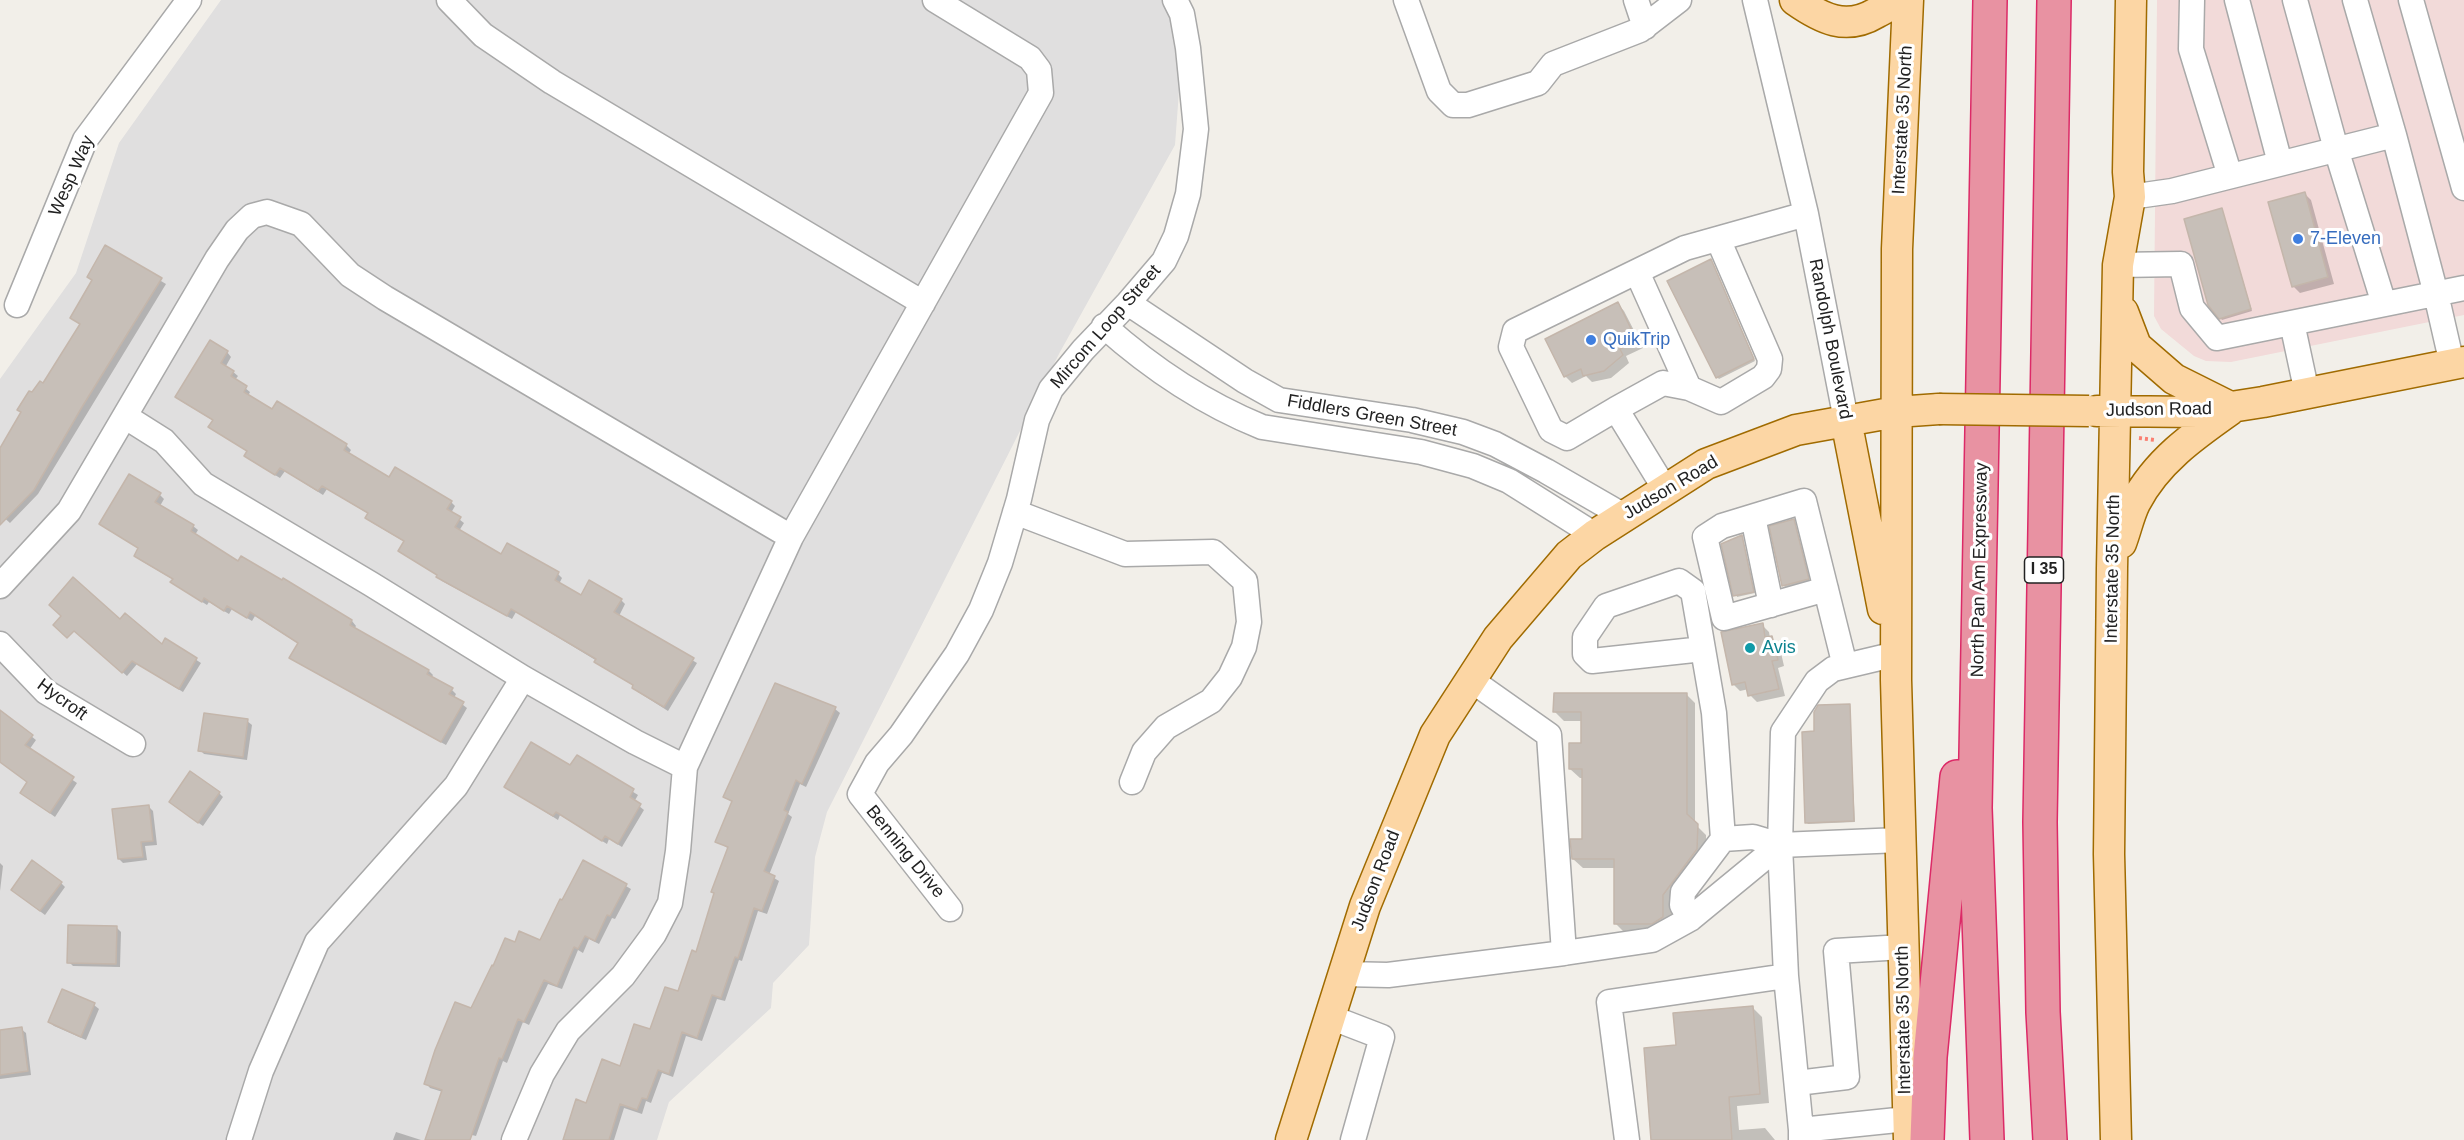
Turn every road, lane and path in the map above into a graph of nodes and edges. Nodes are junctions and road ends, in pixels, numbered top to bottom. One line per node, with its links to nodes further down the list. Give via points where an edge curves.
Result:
1 (189, 0): 37 (street, Wesp Way, via 85,140)
2 (449, 0): 34 (street, via 483,35 552,82)
3 (935, 0): 34 (street, via 1030,58 1039,70 1041,93)
4 (1175, 0): 35 (street, Mircom Loop Street, via 1182,14 1188,48 1196,129 1188,194 1176,237 1164,261)
5 (1406, 0): 20 (street, via 1439,91 1453,105 1468,105 1539,82 1553,64)
6 (1636, 0): 20 (street)
7 (1679, 0): 20 (street)
8 (1755, 0): 27 (street, Randolph Boulevard)
9 (1795, 0): 10 (main road, via 1838,22 1862,21)
10 (1896, 0)
11 (1908, 0): 46 (main road, Interstate 35 North, via 1897,249)
12 (1990, 0): 56 (highway, North Pan Am Expressway)
13 (2054, 0): 89 (highway, I 35, via 2040,822)
14 (2131, 0): 26 (main road, Interstate 35 North)
15 (2192, 0): 24 (street, via 2191,49)
16 (2237, 0): 23 (street)
17 (2295, 0): 22 (street)
18 (2355, 0): 21 (street)
19 (2411, 0): 25 (street)
20 (1645, 27)
21 (2394, 135): 22 (street); 32 (street)
22 (2336, 149): 23 (street); 36 (street)
23 (2280, 163): 24 (street)
24 (2230, 176): 26 (street)
25 (2464, 188)
26 (2130, 197): 29 (main road, Interstate 35 North)
27 (1806, 214): 28 (street); 48 (street, Randolph Boulevard)
28 (1718, 239): 30 (street, via 1685,248); 41 (street, via 1770,358 1769,369 1763,377 1721,402)
29 (2118, 265): 33 (main road, Interstate 35 North); 38 (street, via 2181,264 2192,308 2217,338)
30 (1637, 272): 41 (street); 44 (street, via 1515,331 1511,347 1551,430 1567,438)
31 (2464, 288): 32 (street)
32 (2436, 294): 36 (street); 40 (street)
33 (2118, 298): 43 (main road, via 2136,346 2174,379); 45 (main road, Interstate 35 North)
34 (923, 303): 54 (street)
35 (1128, 303): 39 (street, Mircom Loop Street); 51 (street, Fiddlers Green Street, via 1279,400 1412,420 1463,432 1495,444)
36 (2384, 304): 38 (street)
37 (17, 305)
38 (2292, 323): 42 (street)
39 (1104, 326): 50 (street, Mircom Loop Street, via 1051,389 1037,420); 53 (street, Fiddlers Green Street, via 1137,356 1203,399 1262,427 1421,452 1473,466 1509,480)
40 (2458, 363): 42 (main road, Judson Road)
41 (1689, 388): 44 (street, via 1663,383)
42 (2307, 393): 43 (main road, Judson Road)
43 (2233, 407): 45 (main road, Judson Road, via 2199,412); 55 (main road, via 2165,460 2135,503)
44 (1616, 409): 49 (street)
45 (2102, 411): 46 (main road, Judson Road, bridge); 55 (main road, Interstate 35 North)
46 (1896, 412): 48 (main road, Judson Road); 63 (main road, Interstate 35 North)
47 (126, 417): 54 (street, via 217,259 244,223 267,212 301,224 350,275 385,298); 57 (street, via 69,511); 64 (street, via 164,441 203,484)
48 (1846, 420): 49 (main road, Judson Road, via 1796,430 1756,444 1706,464); 63 (main road, Randolph Boulevard)
49 (1665, 489): 51 (main road, Judson Road)
50 (1015, 512): 68 (street, via 1125,554 1213,552 1245,581 1249,622 1244,647 1230,677 1211,701 1166,727 1144,752); 69 (street, Mircom Loop Street, via 981,610 957,654 877,763)
51 (1624, 516): 53 (main road, Judson Road)
52 (1753, 517): 58 (street, via 1804,501); 59 (street); 59 (street, via 1722,526 1705,537 1724,618)
53 (1595, 535): 65 (main road, Judson Road, via 1562,563 1498,638)
54 (792, 537): 67 (street)
55 (2112, 568): 90 (main road, Interstate 35 North, via 2109,854)
56 (1981, 570): 81 (highway, via 1929,1067); 88 (highway, North Pan Am Expressway, via 1975,808)
57 (0, 586)
58 (1826, 589): 59 (street); 62 (street)
59 (1771, 605)
60 (0, 644): 66 (street, Hycroft, via 46,692)
61 (1703, 649): 61 (street, via 1693,591 1679,581 1606,606 1586,637 1585,654 1592,661); 70 (street, via 1714,713)
62 (1845, 666): 63 (street); 72 (street, via 1833,669 1817,681 1783,732)
63 (1894, 668): 71 (main road, Interstate 35 North)
64 (523, 678): 67 (street); 83 (street, via 456,786 317,942 261,1071)
65 (1471, 680): 76 (street, via 1549,735); 77 (main road, Judson Road, via 1435,735 1365,906)
66 (133, 744)
67 (685, 767): 84 (street, via 670,903 654,934 622,976 568,1031 542,1074)
68 (1132, 782)
69 (860, 794): 73 (street, Benning Drive)
70 (1723, 839): 72 (street, via 1753,837); 74 (street, via 1683,892 1682,905)
71 (1900, 840): 72 (street); 75 (main road, Interstate 35 North)
72 (1780, 845): 74 (street); 78 (street)
73 (950, 909)
74 (1690, 919): 76 (street, via 1652,940)
75 (1903, 947): 80 (street, via 1836,951 1847,1077); 81 (main road, Interstate 35 North)
76 (1564, 953): 77 (street, via 1389,975)
77 (1343, 974): 79 (main road, Judson Road)
78 (1786, 976): 80 (street); 87 (street, via 1609,1002)
79 (1330, 1017): 85 (main road, Judson Road); 86 (street, via 1382,1037)
80 (1797, 1083): 82 (street)
81 (1914, 1133): 82 (street)
82 (1801, 1135)
83 (239, 1140)
84 (513, 1140)
85 (1291, 1140)
86 (1353, 1140)
87 (1627, 1140)
88 (1987, 1140)
89 (2050, 1140)
90 (2116, 1140)

